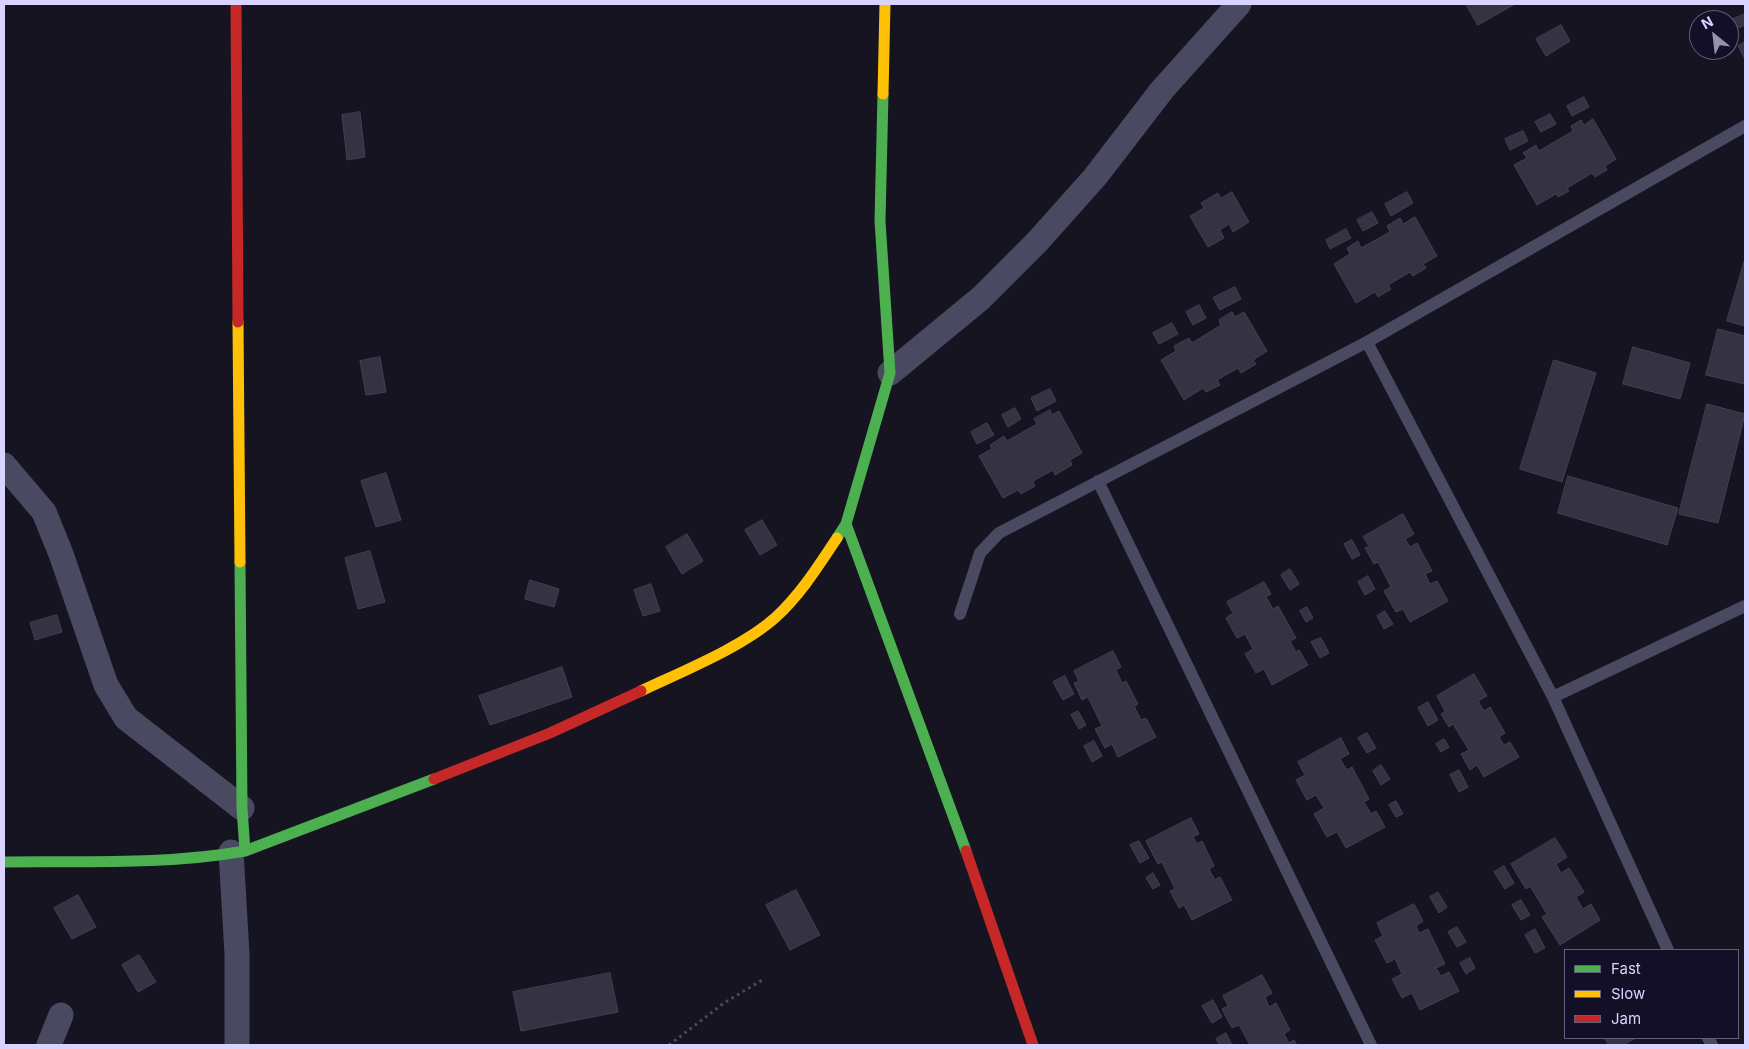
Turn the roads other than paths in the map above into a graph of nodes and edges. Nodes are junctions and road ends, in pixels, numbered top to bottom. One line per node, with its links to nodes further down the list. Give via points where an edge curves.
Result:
1 (236, 4): 13 (street)
2 (885, 4): 6 (street, via 880,221)
3 (1239, 4): 6 (street, via 1162,90 1095,177 1037,242 981,298)
4 (1745, 126): 5 (lane)
5 (1367, 342): 8 (lane); 12 (lane)
6 (890, 373): 9 (street)
7 (4, 465): 13 (street, via 44,512 106,685 126,718)
8 (1098, 481): 11 (lane, via 999,534 980,553); 21 (lane)
9 (846, 524): 14 (street, via 813,575 776,617 746,639 645,690 517,747); 20 (street, via 955,819)
10 (1745, 606): 12 (lane)
11 (960, 614)
12 (1554, 697): 16 (lane)
13 (242, 808): 14 (street)
14 (238, 852): 15 (street, via 150,860); 19 (street)
15 (4, 862)
16 (1668, 949)
17 (61, 1015): 18 (street)
18 (49, 1045)
19 (237, 1045)
20 (1033, 1045)
21 (1371, 1045)

